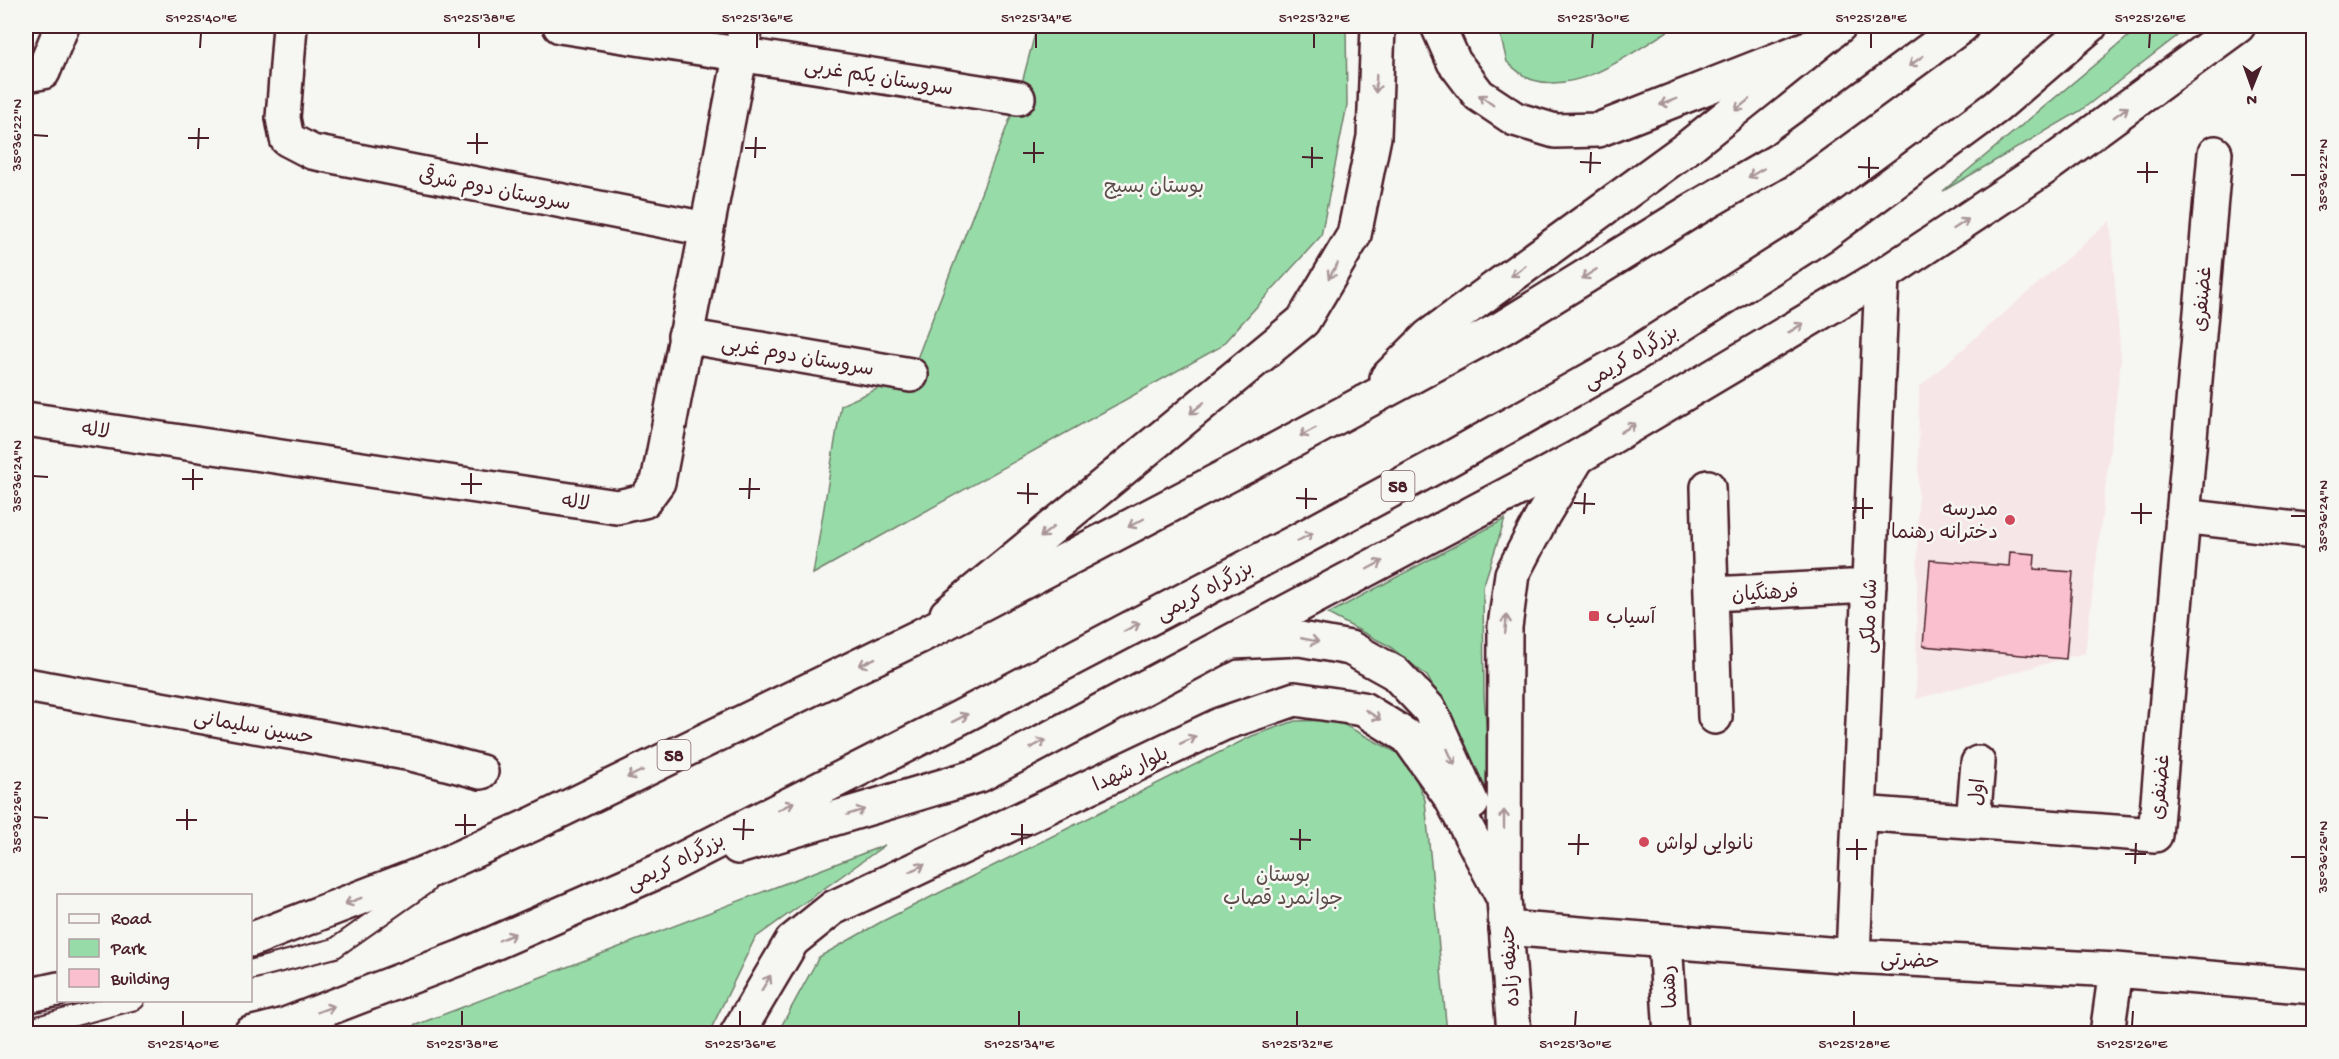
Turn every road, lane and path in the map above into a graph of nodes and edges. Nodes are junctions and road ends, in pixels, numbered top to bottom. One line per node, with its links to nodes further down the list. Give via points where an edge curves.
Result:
1 (62, 26): 11 (main road, via 43,72)
2 (290, 26): 14 (main road, سروستان دوم شرقی, via 283,118 287,139 312,152)
3 (560, 26): 10 (main road, سروستان یکم غربی)
4 (1378, 26): 26 (main road, one-way to 26, via 1374,137 1354,235 1303,321)
5 (1438, 26): 9 (main road, one-way to 5, via 1598,130 1556,131 1515,119 1479,95 1454,62)
6 (1962, 26): 18 (main road, 58, one-way to 18, via 1779,160 1502,328)
7 (2090, 26): 35 (main road, بزرگراه کریمی / 58, one-way to 7, via 1278,551 1629,358 1824,234 1996,107)
8 (2238, 26): 15 (main road, one-way to 8, via 2043,169)
9 (1830, 34): 18 (main road, one-way to 18, via 1688,148 1429,336)
10 (743, 40): 12 (main road, سروستان یکم غربی); 14 (main road, لاله)
11 (26, 75)
12 (1018, 98)
13 (2215, 153): 22 (main road, غضنفری)
14 (706, 229): 16 (main road, لاله)
15 (1882, 276): 20 (main road, one-way to 15); 24 (main road, شاه ملکی)
16 (685, 336): 17 (main road, سروستان دوم غربی); 19 (main road, لاله, via 658,482 644,501 617,507)
17 (911, 375)
18 (1360, 405): 26 (main road, 58, one-way to 26)
19 (26, 419)
20 (1578, 458): 27 (main road, one-way to 20); 36 (main road, one-way to 20, via 1505,627 1512,574)
21 (1708, 487): 25 (main road)
22 (2182, 516): 23 (main road); 33 (main road, غضنفری, via 2155,835)
23 (2313, 531)
24 (1869, 586): 25 (main road, فرهنگیان); 32 (main road, شاه ملکی)
25 (1711, 594): 29 (main road, فرهنگیان)
26 (920, 636): 34 (main road, 58, one-way to 34)
27 (1231, 642): 35 (main road, one-way to 27, via 980,775); 36 (main road, one-way to 36, via 1300,639 1340,646 1395,673 1430,710 1473,804)
28 (26, 685): 31 (main road, حسین سلیمانی, via 412,754)
29 (1715, 717)
30 (1978, 763): 33 (main road, اول)
31 (481, 772)
32 (1859, 813): 33 (main road, غضنفری); 39 (main road, شاه ملکی)
33 (1973, 822)
34 (464, 856): 37 (main road, 58, one-way to 37); 40 (lane, via 335,948)
35 (659, 871): 47 (main road, بزرگراه کریمی / 58, one-way to 35, via 462,957)
36 (1505, 913): 38 (main road, حضرتی); 49 (main road, بلوار شهدا, one-way to 36, via 792,941 833,908 1222,724 1295,699 1364,709 1408,737 1451,798); 50 (main road, حنیفه زاده)
37 (252, 939)
38 (1665, 941): 39 (main road, حضرتی); 51 (main road, رهنما)
39 (1853, 956): 41 (main road, حضرتی)
40 (252, 969)
41 (2116, 970): 42 (main road, حضرتی); 52 (main road)
42 (2313, 987)
43 (57, 989): 44 (main road)
44 (26, 996)
45 (127, 1002): 46 (lane)
46 (26, 1029)
47 (274, 1029): 48 (main road, بزرگراه کریمی / 58)
48 (250, 1034)
49 (737, 1034)
50 (1514, 1034)
51 (1671, 1034)
52 (2108, 1034)

